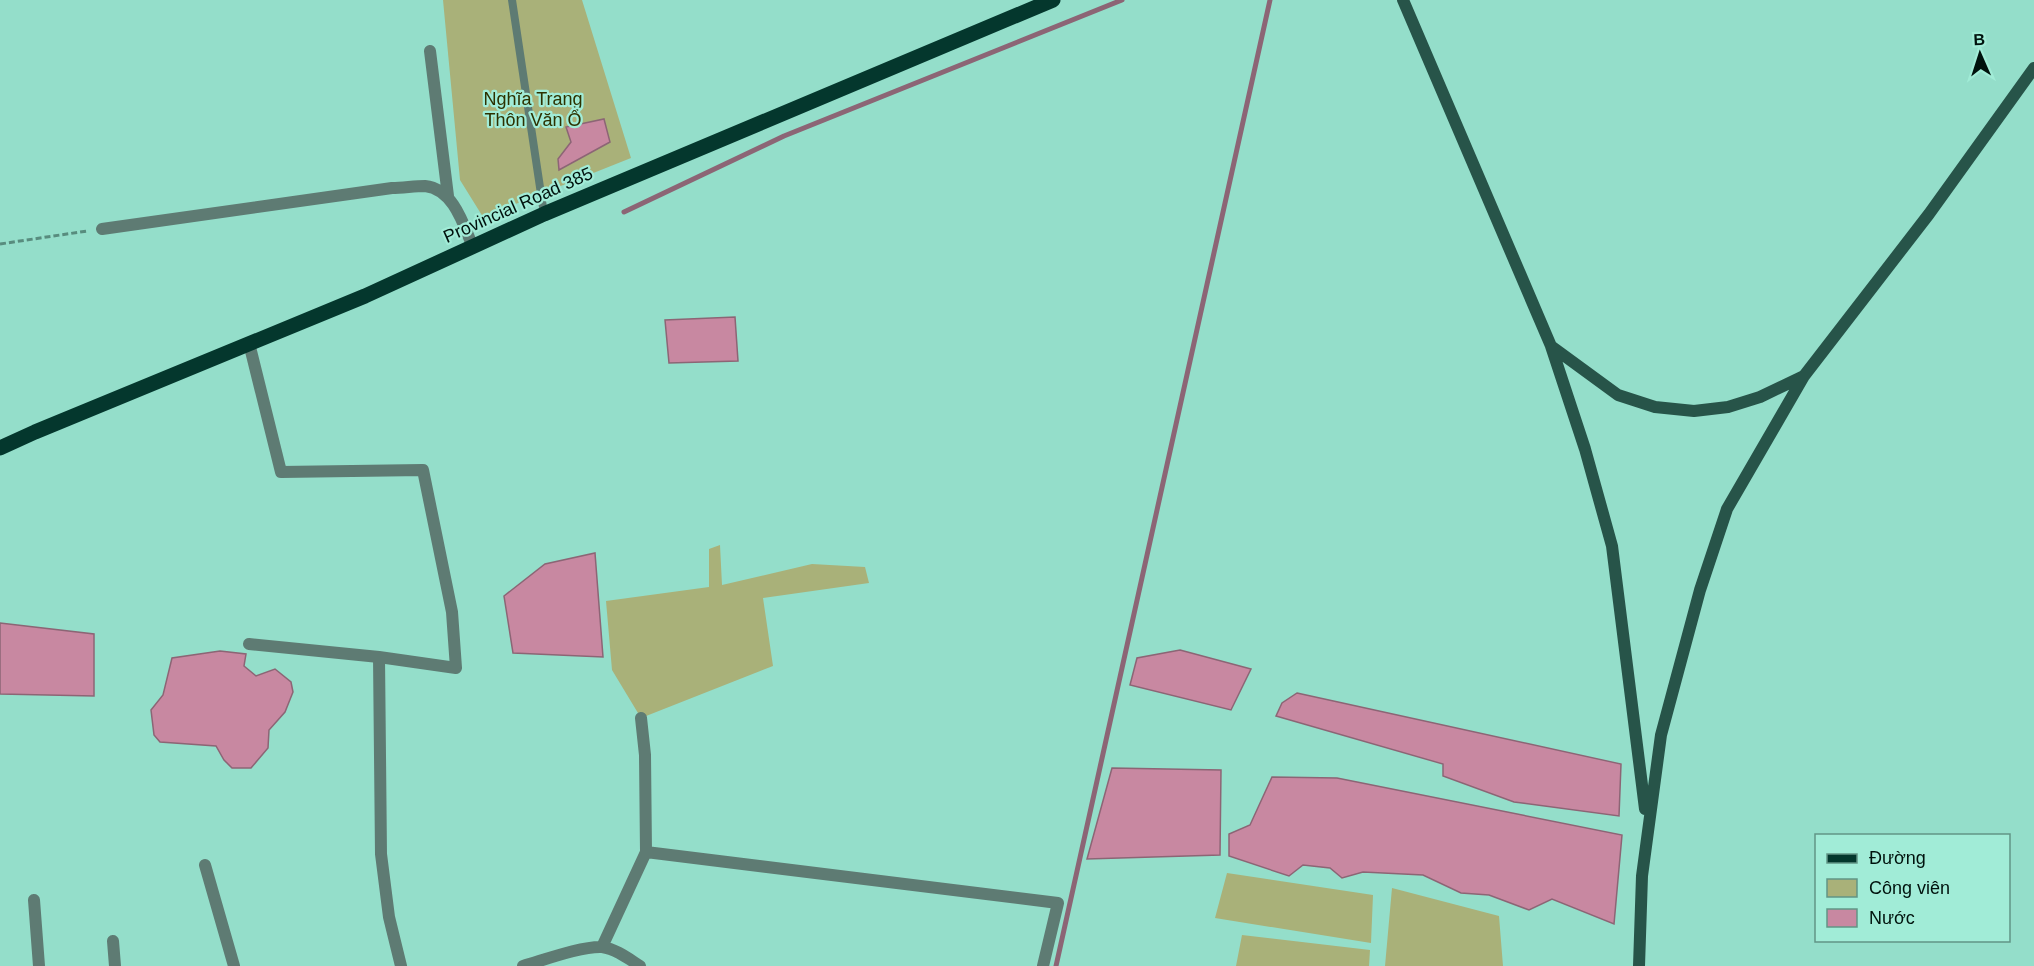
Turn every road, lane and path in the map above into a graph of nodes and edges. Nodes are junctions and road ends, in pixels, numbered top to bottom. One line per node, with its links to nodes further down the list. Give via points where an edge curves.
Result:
1 (512, 0): 7 (lane)
2 (1053, 0): 7 (main road, Provincial Road 385)
3 (1403, 0): 12 (main road)
4 (430, 51): 6 (street)
5 (2034, 68): 13 (main road, via 1929,214)
6 (448, 196): 8 (street, via 427,186 392,188); 10 (street)
7 (544, 214): 10 (main road, Provincial Road 385)
8 (102, 229): 9 (path)
9 (0, 244)
10 (472, 245): 11 (main road, Provincial Road 385, via 365,296)
11 (249, 343): 14 (main road, Provincial Road 385); 16 (street, via 281,472 423,470 452,612 456,668)
12 (1551, 346): 13 (main road, via 1618,395 1655,407 1694,411 1728,407 1760,398); 18 (main road, via 1586,449 1612,546)
13 (1804, 376): 18 (main road, via 1727,508 1669,702)
14 (0, 448)
15 (249, 644): 16 (street)
16 (379, 657): 27 (street, via 382,865)
17 (640, 718): 19 (street, via 645,755)
18 (1647, 827): 31 (main road)
19 (646, 852): 23 (street); 30 (street, via 1058,903)
20 (205, 865): 26 (street)
21 (34, 900): 24 (street)
22 (113, 941): 25 (street)
23 (602, 947): 28 (street); 29 (street)
24 (39, 966)
25 (115, 966)
26 (234, 966)
27 (401, 966)
28 (523, 966)
29 (640, 966)
30 (1043, 966)
31 (1639, 966)

